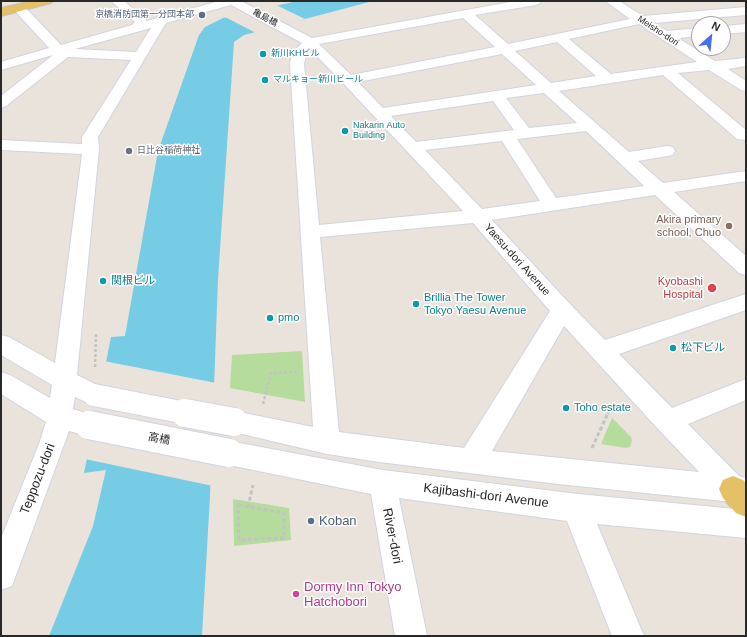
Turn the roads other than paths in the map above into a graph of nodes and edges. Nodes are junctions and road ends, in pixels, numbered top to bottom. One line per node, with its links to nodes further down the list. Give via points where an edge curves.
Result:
1 (47, 1): 8 (main road)
2 (118, 1): 15 (street, via 142,22)
3 (232, 1): 13 (street); 16 (street, 亀島橋)
4 (536, 1): 12 (street)
5 (611, 1): 14 (street, Meisho-dori)
6 (710, 1): 11 (street)
7 (1, 3): 8 (main road)
8 (15, 4): 10 (main road); 24 (street)
9 (746, 11): 11 (street)
10 (1, 12)
11 (726, 12): 14 (street)
12 (466, 14): 22 (street); 23 (street)
13 (162, 20): 15 (street); 25 (street, Teppozu-dori)
14 (642, 20): 20 (street, Meisho-dori); 21 (street)
15 (138, 26): 24 (street)
16 (281, 27): 22 (street, Yaesu-dori Avenue)
17 (746, 28): 18 (street)
18 (731, 29)
19 (691, 33): 20 (street)
20 (664, 35): 28 (street, Meisho-dori)
21 (560, 38): 23 (street); 30 (street)
22 (310, 42): 31 (street, Yaesu-dori Avenue); 50 (street, via 299,53 297,64)
23 (505, 49): 31 (street); 33 (street)
24 (63, 50): 25 (street); 27 (street); 35 (street)
25 (139, 56): 43 (street, Teppozu-dori, via 90,138)
26 (746, 62): 28 (street)
27 (1, 66)
28 (713, 66): 29 (street); 32 (street, Meisho-dori)
29 (666, 70): 30 (street); 39 (street, via 743,136)
30 (608, 79): 33 (street)
31 (348, 80): 36 (street, Yaesu-dori Avenue)
32 (746, 87)
33 (548, 88): 34 (street); 37 (street)
34 (497, 96): 36 (street); 38 (street)
35 (1, 103)
36 (379, 113): 42 (street, Yaesu-dori Avenue)
37 (591, 126): 38 (street); 45 (street)
38 (525, 134): 40 (street)
39 (746, 135)
40 (507, 136): 42 (street); 48 (street)
41 (1, 145): 43 (street)
42 (412, 147): 49 (street, Yaesu-dori Avenue)
43 (91, 149): 56 (street, Teppozu-dori)
44 (667, 151): 45 (street)
45 (626, 158): 47 (street)
46 (746, 176): 47 (street)
47 (660, 190): 48 (street); 51 (street)
48 (552, 206): 49 (street)
49 (478, 216): 50 (street); 53 (street, Yaesu-dori Avenue)
50 (310, 232): 61 (street)
51 (746, 268)
52 (746, 302): 55 (street)
53 (562, 310): 55 (street, Yaesu-dori Avenue); 63 (street)
54 (1, 344): 56 (street)
55 (601, 351): 60 (street, Yaesu-dori Avenue)
56 (64, 380): 59 (street, Teppozu-dori); 61 (street, bridge, via 94,395)
57 (1, 382): 59 (street)
58 (746, 389): 60 (street)
59 (60, 417): 62 (street, 高橋, bridge); 68 (street, Teppozu-dori)
60 (667, 421): 65 (street, Yaesu-dori Avenue)
61 (328, 442): 63 (street)
62 (229, 453): 64 (street, Kajibashi-dori Avenue)
63 (471, 461): 65 (street)
64 (383, 483): 66 (street, Kajibashi-dori Avenue); 69 (street, River-dori)
65 (742, 494)
66 (578, 508): 67 (street, Kajibashi-dori Avenue); 70 (street, via 584,532)
67 (746, 524)
68 (1, 576)
69 (411, 636)
70 (628, 636)

